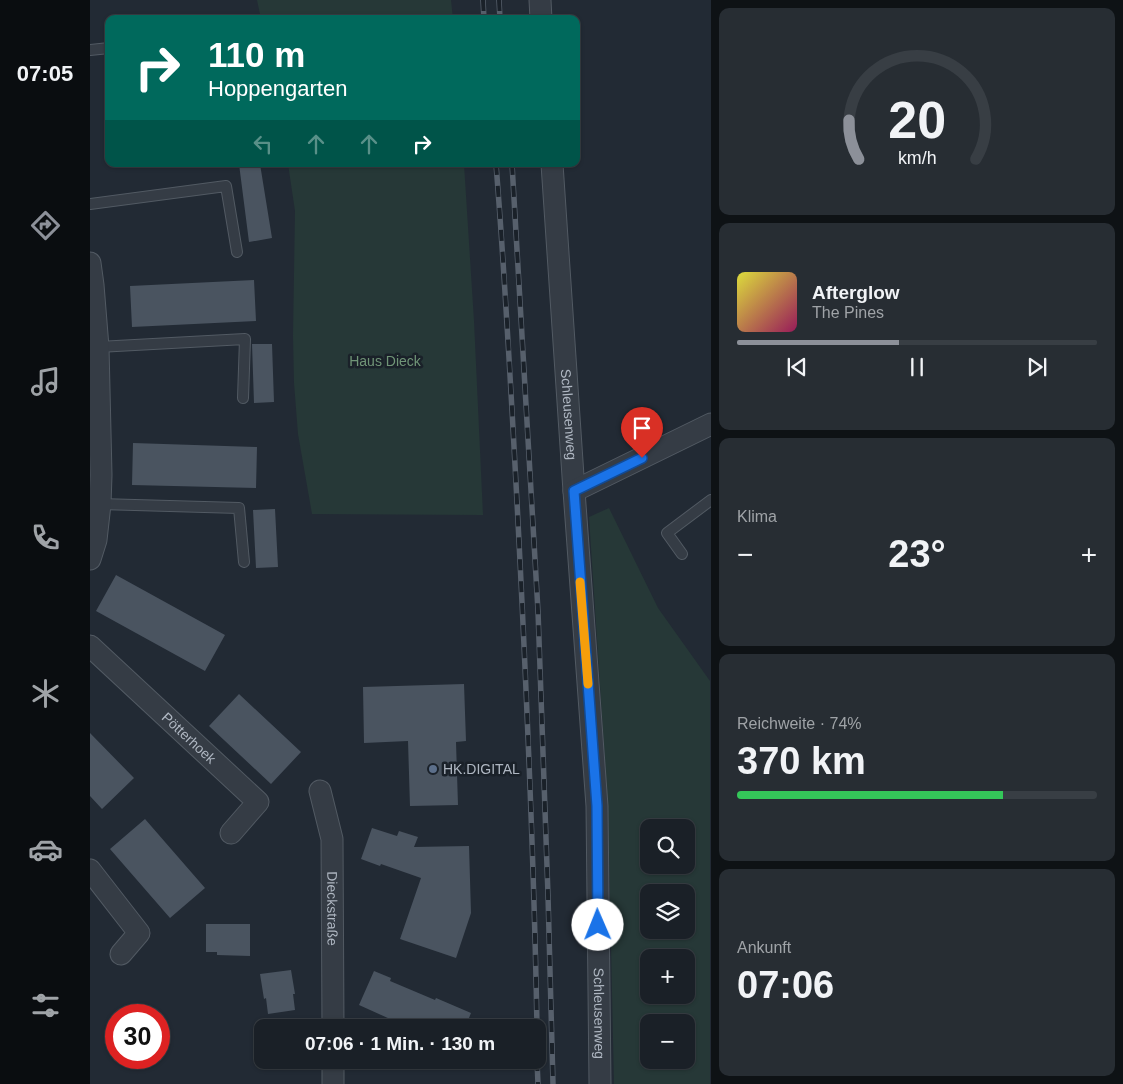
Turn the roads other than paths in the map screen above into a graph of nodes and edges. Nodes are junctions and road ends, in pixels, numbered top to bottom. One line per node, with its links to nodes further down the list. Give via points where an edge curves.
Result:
1 (540, 0): 2 (street)
2 (541, 15)
3 (105, 48): 4 (lane)
4 (90, 50)
5 (552, 167): 12 (street, Schleusenweg)
6 (90, 204): 7 (lane, via 226,186)
7 (237, 252)
8 (90, 263): 9 (street)
9 (98, 347): 10 (lane, via 245,339); 14 (street)
10 (243, 398)
11 (710, 424): 12 (street)
12 (574, 491): 26 (street, Schleusenweg, via 597,806)
13 (710, 500): 15 (lane, via 667,533)
14 (100, 504): 16 (street, via 96,540); 17 (lane, via 239,508)
15 (682, 554)
16 (90, 559)
17 (244, 562)
18 (90, 646): 20 (street, Pötterhoek, via 258,802)
19 (320, 791): 23 (street, Dieckstraße, via 332,838)
20 (231, 833)
21 (90, 870): 22 (street, via 139,933)
22 (121, 954)
23 (333, 1019)
24 (333, 1069): 25 (street)
25 (333, 1084)
26 (600, 1084)

